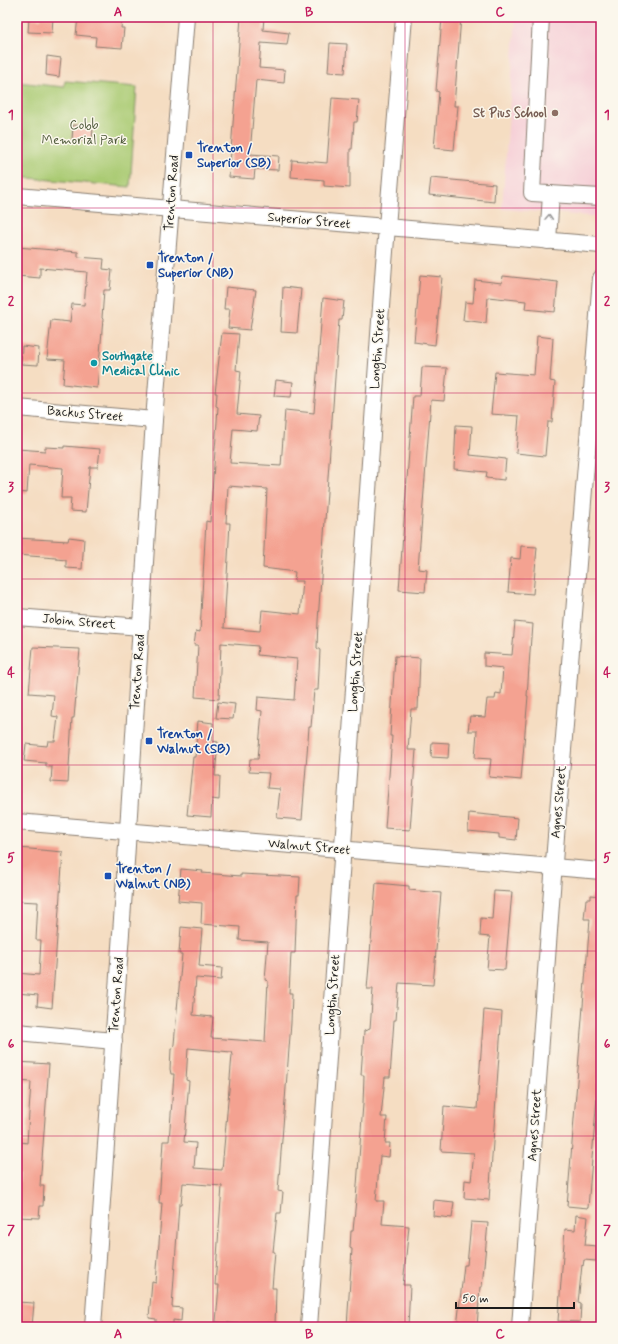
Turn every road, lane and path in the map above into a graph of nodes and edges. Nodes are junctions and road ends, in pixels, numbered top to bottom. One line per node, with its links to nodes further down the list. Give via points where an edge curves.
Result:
1 (186, 17): 7 (street, Trenton Road)
2 (404, 17): 8 (street, Longtin Street)
3 (541, 17): 4 (street, via 532,193)
4 (551, 194): 6 (street); 9 (street, one-way to 4)
5 (17, 196): 7 (street, Superior Street)
6 (601, 197)
7 (171, 209): 8 (street, Superior Street); 13 (street, Trenton Road)
8 (387, 228): 9 (street, Superior Street); 18 (street, Longtin Street)
9 (548, 240): 10 (street, Superior Street)
10 (601, 245)
11 (601, 278): 19 (street, Agnes Street)
12 (17, 408): 13 (street, Backus Street)
13 (154, 420): 15 (street, Trenton Road)
14 (17, 617): 15 (street, Jobin Street)
15 (141, 627): 17 (street, Trenton Road)
16 (17, 822): 17 (street, Walnut Street)
17 (128, 832): 18 (street, Walnut Street); 22 (street, Trenton Road)
18 (343, 850): 19 (street, Walnut Street); 24 (street, Longtin Street)
19 (554, 868): 20 (street, Walnut Street); 25 (street, Agnes Street)
20 (601, 872)
21 (17, 1032): 22 (street)
22 (114, 1041): 23 (street, Trenton Road)
23 (93, 1327)
24 (309, 1327)
25 (520, 1327)

